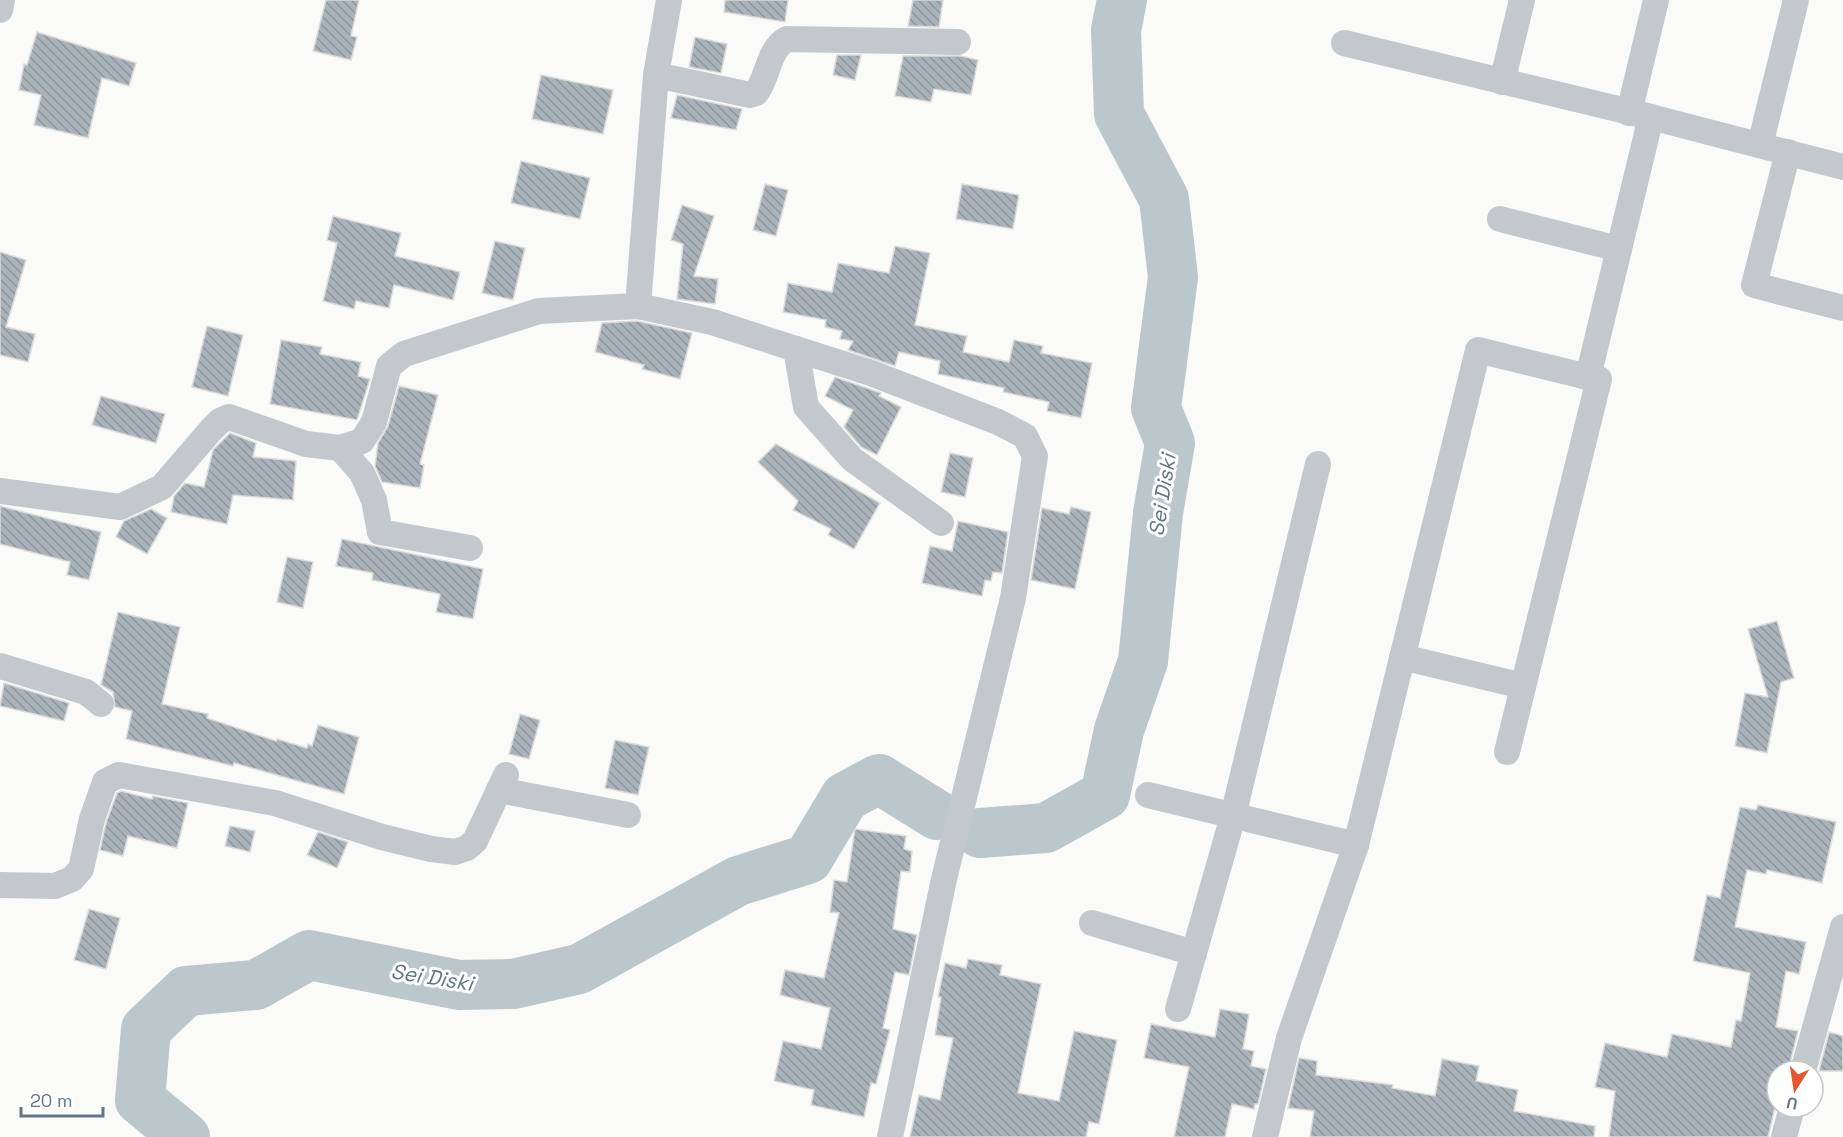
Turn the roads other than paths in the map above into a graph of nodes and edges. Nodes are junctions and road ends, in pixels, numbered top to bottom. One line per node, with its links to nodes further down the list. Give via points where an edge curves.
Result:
1 (2, 0): 6 (street)
2 (669, 0): 9 (street)
3 (1522, 0): 10 (street)
4 (1656, 0): 11 (street)
5 (1796, 0): 12 (street)
6 (0, 10)
7 (958, 42): 9 (street, via 786,39 776,50 761,87 750,95)
8 (1344, 43): 10 (street)
9 (656, 75): 17 (street)
10 (1502, 82): 11 (street)
11 (1640, 115): 12 (street); 16 (street)
12 (1760, 145): 13 (street)
13 (1788, 152): 14 (street); 18 (street, via 1754,285)
14 (1843, 167)
15 (1500, 219): 16 (street)
16 (1619, 249): 20 (street)
17 (638, 306): 19 (street, via 712,322); 21 (street, via 539,311 404,354 389,366 374,422 362,441)
18 (1843, 308)
19 (796, 349): 24 (street, via 806,407 852,459); 42 (street, via 998,422 1025,436 1035,456 1012,598 944,879)
20 (1588, 376): 26 (street, via 1478,350); 28 (street, via 1599,379)
21 (340, 448): 23 (street, via 306,444 229,417 216,425 162,487 120,507); 25 (street, via 362,473 374,500 380,532)
22 (1318, 464): 33 (street)
23 (0, 490)
24 (940, 523)
25 (470, 548)
26 (1402, 657): 28 (street); 34 (street)
27 (0, 666): 29 (street, via 86,692)
28 (1523, 686): 30 (street)
29 (101, 704)
30 (1507, 752)
31 (1148, 795): 33 (street)
32 (628, 815): 35 (street, via 502,783 475,840 455,852 382,837 266,801 119,775 105,782 81,869 72,879 55,886)
33 (1233, 816): 34 (street); 38 (street)
34 (1356, 845): 43 (street, via 1289,1038)
35 (0, 885)
36 (1092, 923): 38 (street)
37 (1843, 927): 40 (street)
38 (1194, 953): 39 (street)
39 (1178, 1009)
40 (1806, 1059)
41 (1789, 1119): 44 (street)
42 (890, 1137)
43 (1265, 1137)
44 (1784, 1137)

